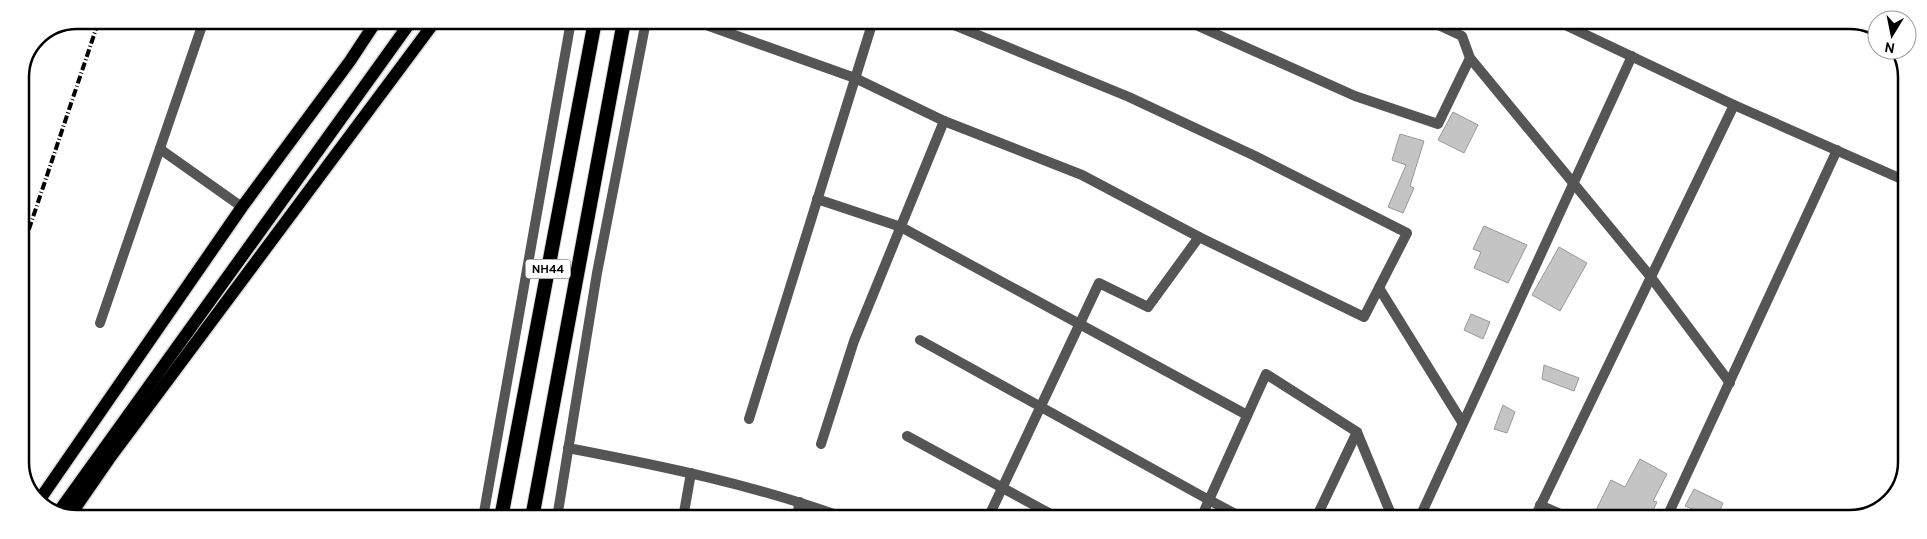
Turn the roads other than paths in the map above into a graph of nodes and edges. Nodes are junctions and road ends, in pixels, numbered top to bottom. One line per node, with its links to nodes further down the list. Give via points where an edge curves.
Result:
1 (201, 29): 20 (street)
2 (371, 29): 25 (main road)
3 (406, 29): 48 (main road)
4 (429, 29): 49 (main road)
5 (569, 29): 50 (street)
6 (593, 29): 51 (highway, NH44)
7 (623, 29): 52 (highway, NH44)
8 (644, 29): 41 (street)
9 (717, 29): 17 (street)
10 (870, 29): 17 (street)
11 (964, 29): 29 (street, via 1129,96 1407,233)
12 (1205, 29): 16 (street, via 1355,96 1438,124)
13 (1447, 29): 16 (street, via 1462,36)
14 (1574, 29): 15 (street)
15 (1632, 56): 18 (street); 23 (street)
16 (1470, 58): 23 (street)
17 (855, 78): 19 (street); 24 (street)
18 (1734, 105): 21 (street); 28 (street)
19 (944, 121): 26 (street); 27 (street, via 1082,175)
20 (160, 149): 25 (street); 30 (street)
21 (1836, 150): 22 (street); 33 (street)
22 (1898, 177)
23 (1573, 184): 28 (street); 37 (street)
24 (817, 199): 26 (street); 36 (street)
25 (242, 206): 44 (main road)
26 (901, 227): 31 (street); 40 (street, via 854,341)
27 (1199, 237): 29 (street, via 1364,318); 31 (street, via 1148,307 1099,283)
28 (1650, 276): 33 (street); 47 (street)
29 (1378, 288): 37 (street)
30 (100, 323)
31 (1078, 323): 34 (street); 35 (street)
32 (920, 340): 34 (street)
33 (1730, 383): 66 (street)
34 (1040, 408): 43 (street); 45 (street)
35 (1247, 415): 38 (street, via 1266,374); 45 (street)
36 (749, 419)
37 (1462, 422): 63 (street)
38 (1357, 432): 61 (street); 62 (street)
39 (907, 436): 43 (street)
40 (821, 444)
41 (568, 448): 42 (street); 53 (street)
42 (691, 473): 46 (street); 54 (street)
43 (1004, 487): 57 (street); 58 (street)
44 (42, 495)
45 (1209, 500): 59 (street); 60 (street)
46 (800, 502): 55 (street); 56 (street)
47 (1540, 505): 64 (street); 65 (street)
48 (62, 508)
49 (74, 510)
50 (484, 510)
51 (503, 510)
52 (533, 510)
53 (558, 510)
54 (684, 510)
55 (798, 510)
56 (822, 510)
57 (992, 510)
58 (1044, 510)
59 (1205, 510)
60 (1228, 510)
61 (1320, 510)
62 (1390, 510)
63 (1423, 510)
64 (1538, 510)
65 (1551, 510)
66 (1670, 510)

